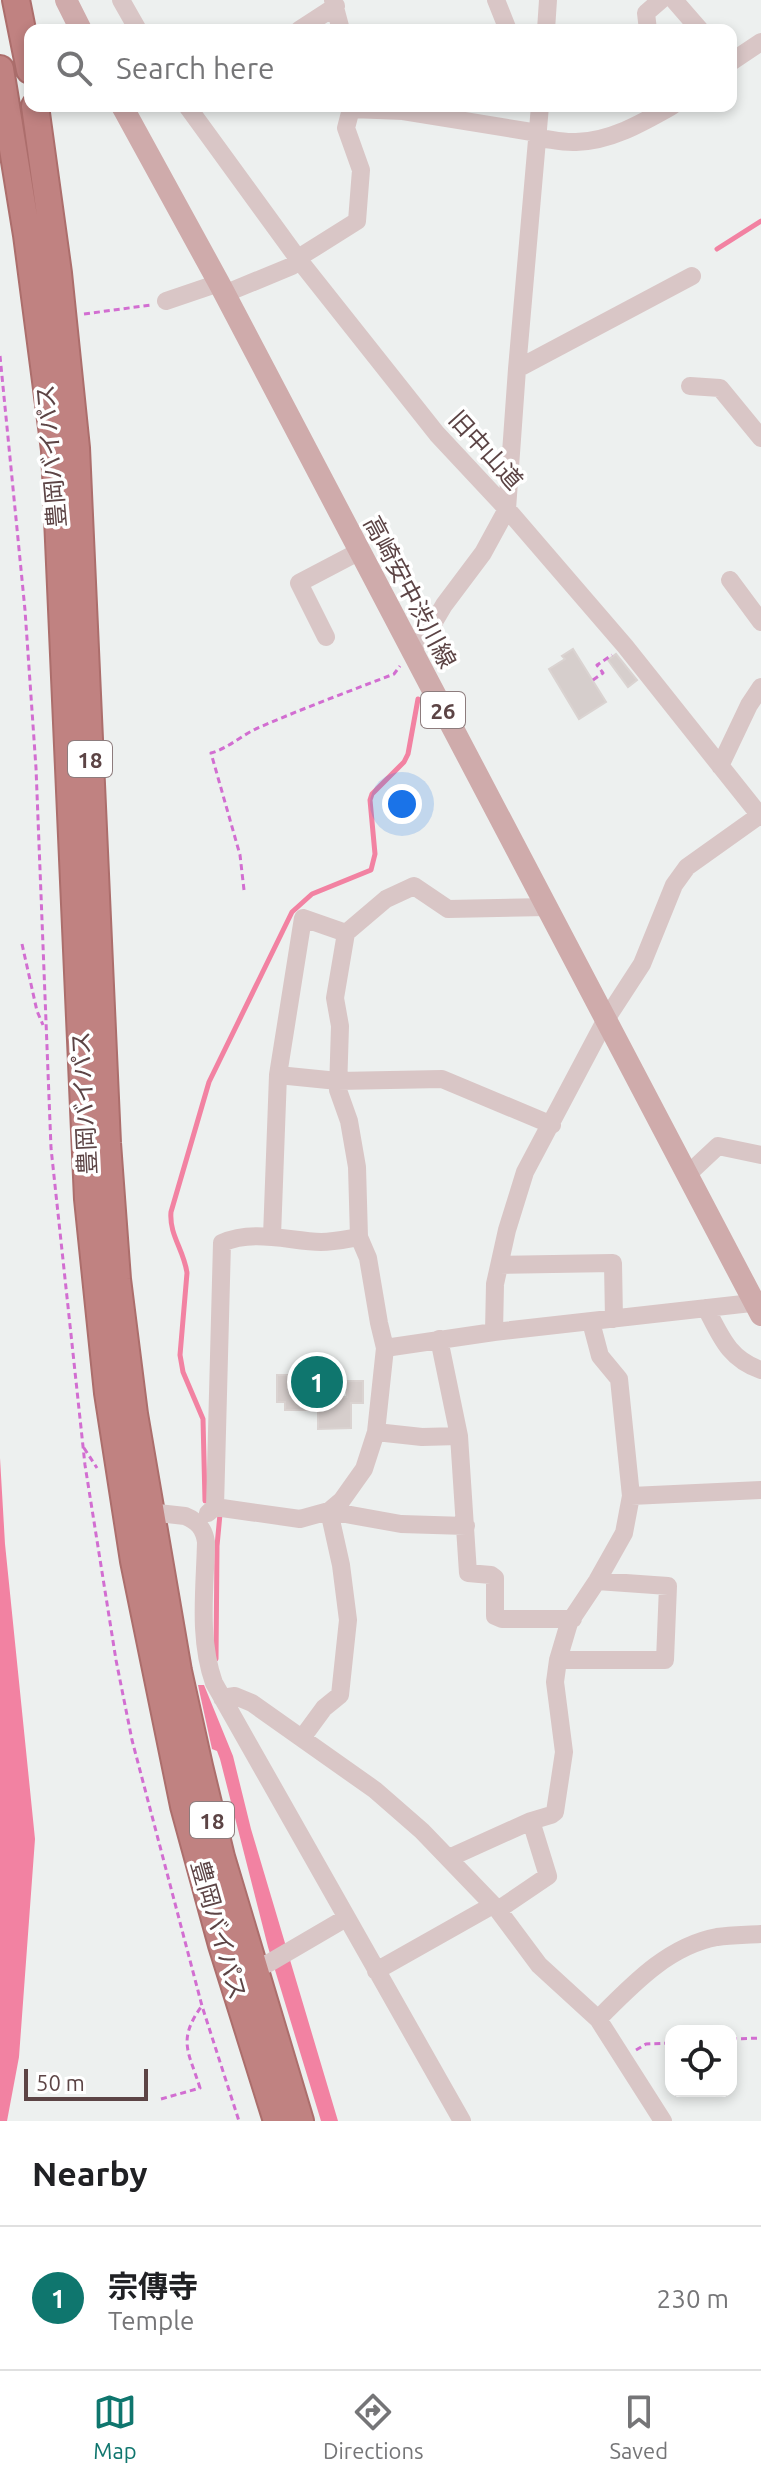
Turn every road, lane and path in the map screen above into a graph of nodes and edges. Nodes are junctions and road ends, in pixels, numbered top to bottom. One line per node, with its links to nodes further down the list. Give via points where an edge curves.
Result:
1 (16, 0): 17 (highway)
2 (66, 0): 9 (main road)
3 (121, 0): 10 (street)
4 (496, 0): 13 (street)
5 (548, 0): 14 (street)
6 (661, 0): 15 (street, via 646,13)
7 (674, 0): 16 (street)
8 (335, 3): 11 (street); 12 (street)
9 (78, 24)
10 (135, 24)
11 (307, 24)
12 (340, 24)
13 (506, 24)
14 (546, 24)
15 (647, 24)
16 (695, 24)
17 (24, 38)
18 (761, 42): 19 (street)
19 (737, 58)
20 (24, 68): 21 (main road)
21 (0, 70): 76 (highway, 豊岡バイパス / 18, via 55,450 88,1199 104,1362)
22 (36, 112): 76 (highway, 豊岡バイパス / 18, via 76,448 107,1143 134,1414)
23 (125, 112): 32 (main road, 高崎安中渋川線 / 26)
24 (191, 112): 30 (street, 旧中山道)
25 (350, 112): 30 (street, via 346,128 361,170 357,221)
26 (408, 112): 29 (street)
27 (540, 112): 29 (street)
28 (656, 112): 29 (street, via 635,127 599,139 574,143)
29 (538, 136): 36 (street)
30 (299, 260): 32 (street); 39 (street, 旧中山道, via 437,434)
31 (692, 276): 36 (street)
32 (221, 289): 33 (street); 40 (main road, 高崎安中渋川線 / 26)
33 (166, 301): 34 (path)
34 (76, 316)
35 (0, 356): 55 (path, via 35,753)
36 (517, 369): 39 (street)
37 (690, 386): 38 (street, via 720,388)
38 (761, 438)
39 (507, 509): 44 (street, 旧中山道); 45 (street, via 483,553)
40 (360, 551): 43 (street, via 299,583); 45 (main road, 高崎安中渋川線 / 26)
41 (730, 580): 42 (street)
42 (761, 622)
43 (326, 637)
44 (625, 646): 46 (path, via 597,665 603,673); 48 (street, 旧中山道)
45 (411, 650): 50 (path, via 394,674 279,719 211,753 240,855); 51 (main road, 高崎安中渋川線 / 26)
46 (593, 680)
47 (761, 687): 48 (street)
48 (720, 766): 49 (street, 旧中山道)
49 (760, 816): 54 (street, via 687,867 674,885 642,964)
50 (244, 890)
51 (547, 907): 52 (street, via 448,909 414,886 386,899); 54 (main road, 高崎安中渋川線 / 26)
52 (346, 933): 56 (street, via 303,918); 57 (street, via 335,998)
53 (22, 944): 55 (path)
54 (605, 1021): 58 (street); 60 (main road, 高崎安中渋川線 / 26)
55 (44, 1028): 93 (path, via 74,1382 116,1660)
56 (278, 1075): 57 (street); 61 (street)
57 (338, 1081): 58 (street, via 442,1079); 62 (street, via 357,1167)
58 (552, 1125): 63 (street, via 525,1172)
59 (761, 1155): 60 (street, via 718,1146)
60 (687, 1175): 64 (main road, 高崎安中渋川線 / 26)
61 (272, 1236): 62 (street, via 323,1242); 77 (street, via 222,1243)
62 (359, 1237): 70 (street)
63 (500, 1265): 66 (street, via 613,1263); 68 (street)
64 (759, 1307): 65 (street)
65 (706, 1308): 66 (street); 71 (street, via 726,1348)
66 (614, 1319): 67 (street)
67 (591, 1322): 68 (street); 75 (street, via 600,1356 619,1379)
68 (494, 1332): 69 (street)
69 (439, 1339): 70 (street); 73 (street)
70 (385, 1348): 72 (street)
71 (761, 1370)
72 (376, 1432): 73 (street); 78 (street, via 364,1469)
73 (459, 1436): 80 (street)
74 (761, 1490): 75 (street)
75 (631, 1496): 81 (street, via 624,1533)
76 (127, 1507): 79 (street, via 185,1516); 91 (highway, 豊岡バイパス / 18, via 178,1671 221,1857); 102 (highway, 豊岡バイパス / 18, via 184,1806)
77 (215, 1507): 78 (street, via 300,1519); 79 (street)
78 (329, 1511): 80 (street, via 401,1524); 85 (street, via 348,1620 340,1695)
79 (198, 1524): 84 (street, via 206,1542 207,1663)
80 (466, 1526): 82 (street, via 468,1573 495,1578 495,1616)
81 (597, 1581): 82 (street); 83 (street, via 668,1586 665,1660)
82 (573, 1619): 83 (street)
83 (558, 1660): 86 (street, via 555,1682 564,1752 555,1812)
84 (222, 1698): 85 (street, via 235,1696 252,1703); 89 (street)
85 (302, 1738): 87 (street, via 375,1790)
86 (531, 1821): 87 (street); 88 (street, via 548,1876)
87 (449, 1858): 88 (street)
88 (496, 1908): 92 (street); 94 (street, via 539,1965)
89 (346, 1918): 91 (street); 92 (street)
90 (761, 1934): 94 (street, via 716,1938 683,1948 637,1980)
91 (261, 1966): 103 (highway, 豊岡バイパス / 18)
92 (376, 1971): 104 (street)
93 (202, 2006): 99 (path, via 185,2040 200,2088); 101 (path)
94 (598, 2019): 98 (street)
95 (761, 2038): 96 (path)
96 (737, 2039)
97 (665, 2043): 98 (path, via 646,2044)
98 (623, 2057): 100 (street)
99 (161, 2099)
100 (656, 2119)
101 (239, 2121)
102 (277, 2121)
103 (300, 2121)
104 (462, 2121)

